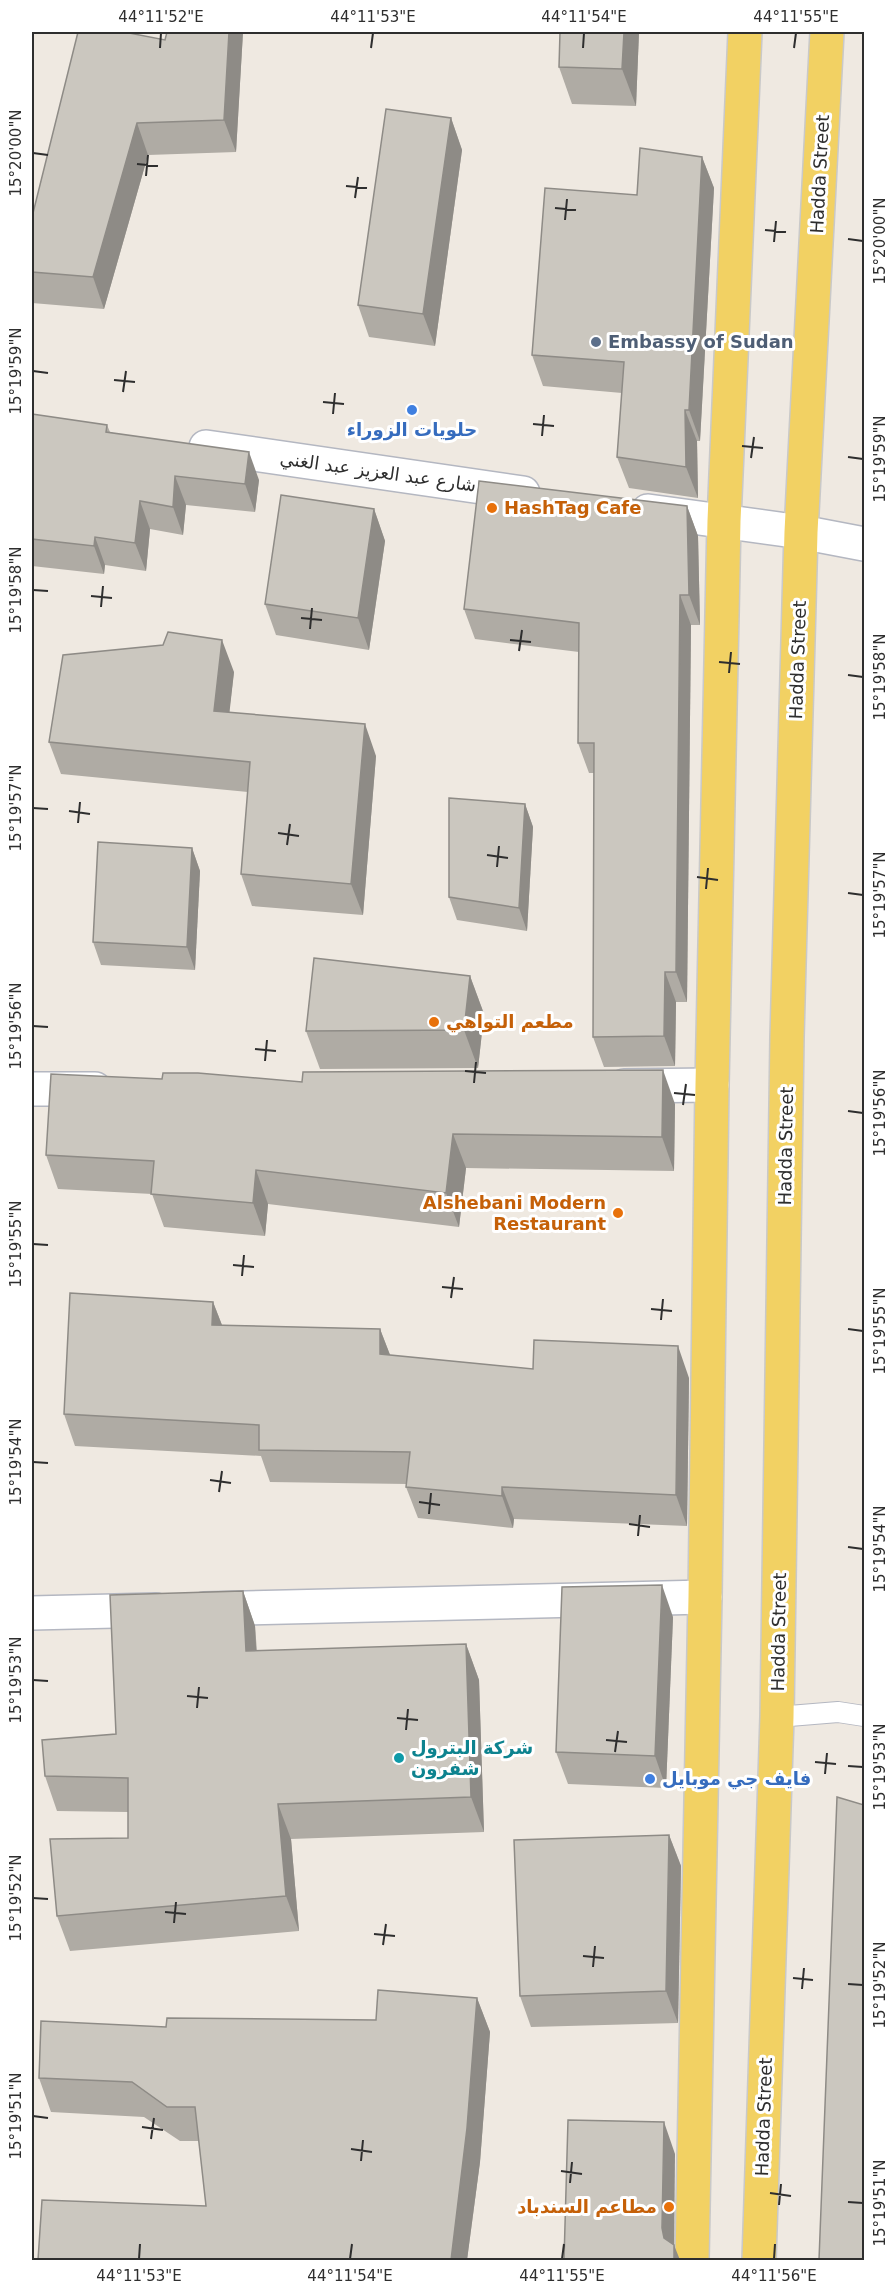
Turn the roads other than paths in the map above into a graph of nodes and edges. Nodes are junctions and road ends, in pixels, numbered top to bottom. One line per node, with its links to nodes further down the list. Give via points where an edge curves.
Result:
1 (745, 32): 6 (main road)
2 (827, 32): 7 (main road, Hadda Street)
3 (172, 442): 4 (street, شارع عبد العزيز عبد الغني)
4 (548, 496)
5 (618, 506): 6 (street)
6 (724, 521): 7 (street); 9 (main road)
7 (801, 532): 8 (street); 16 (main road, Hadda Street, via 787,1037)
8 (864, 544)
9 (712, 1085): 10 (street); 13 (main road)
10 (592, 1086)
11 (32, 1089): 12 (street)
12 (127, 1089)
13 (705, 1597): 14 (street); 17 (main road)
14 (32, 1613)
15 (864, 1716): 16 (lane, via 838,1712)
16 (777, 1717): 18 (main road, Hadda Street)
17 (692, 2260)
18 (759, 2260)

